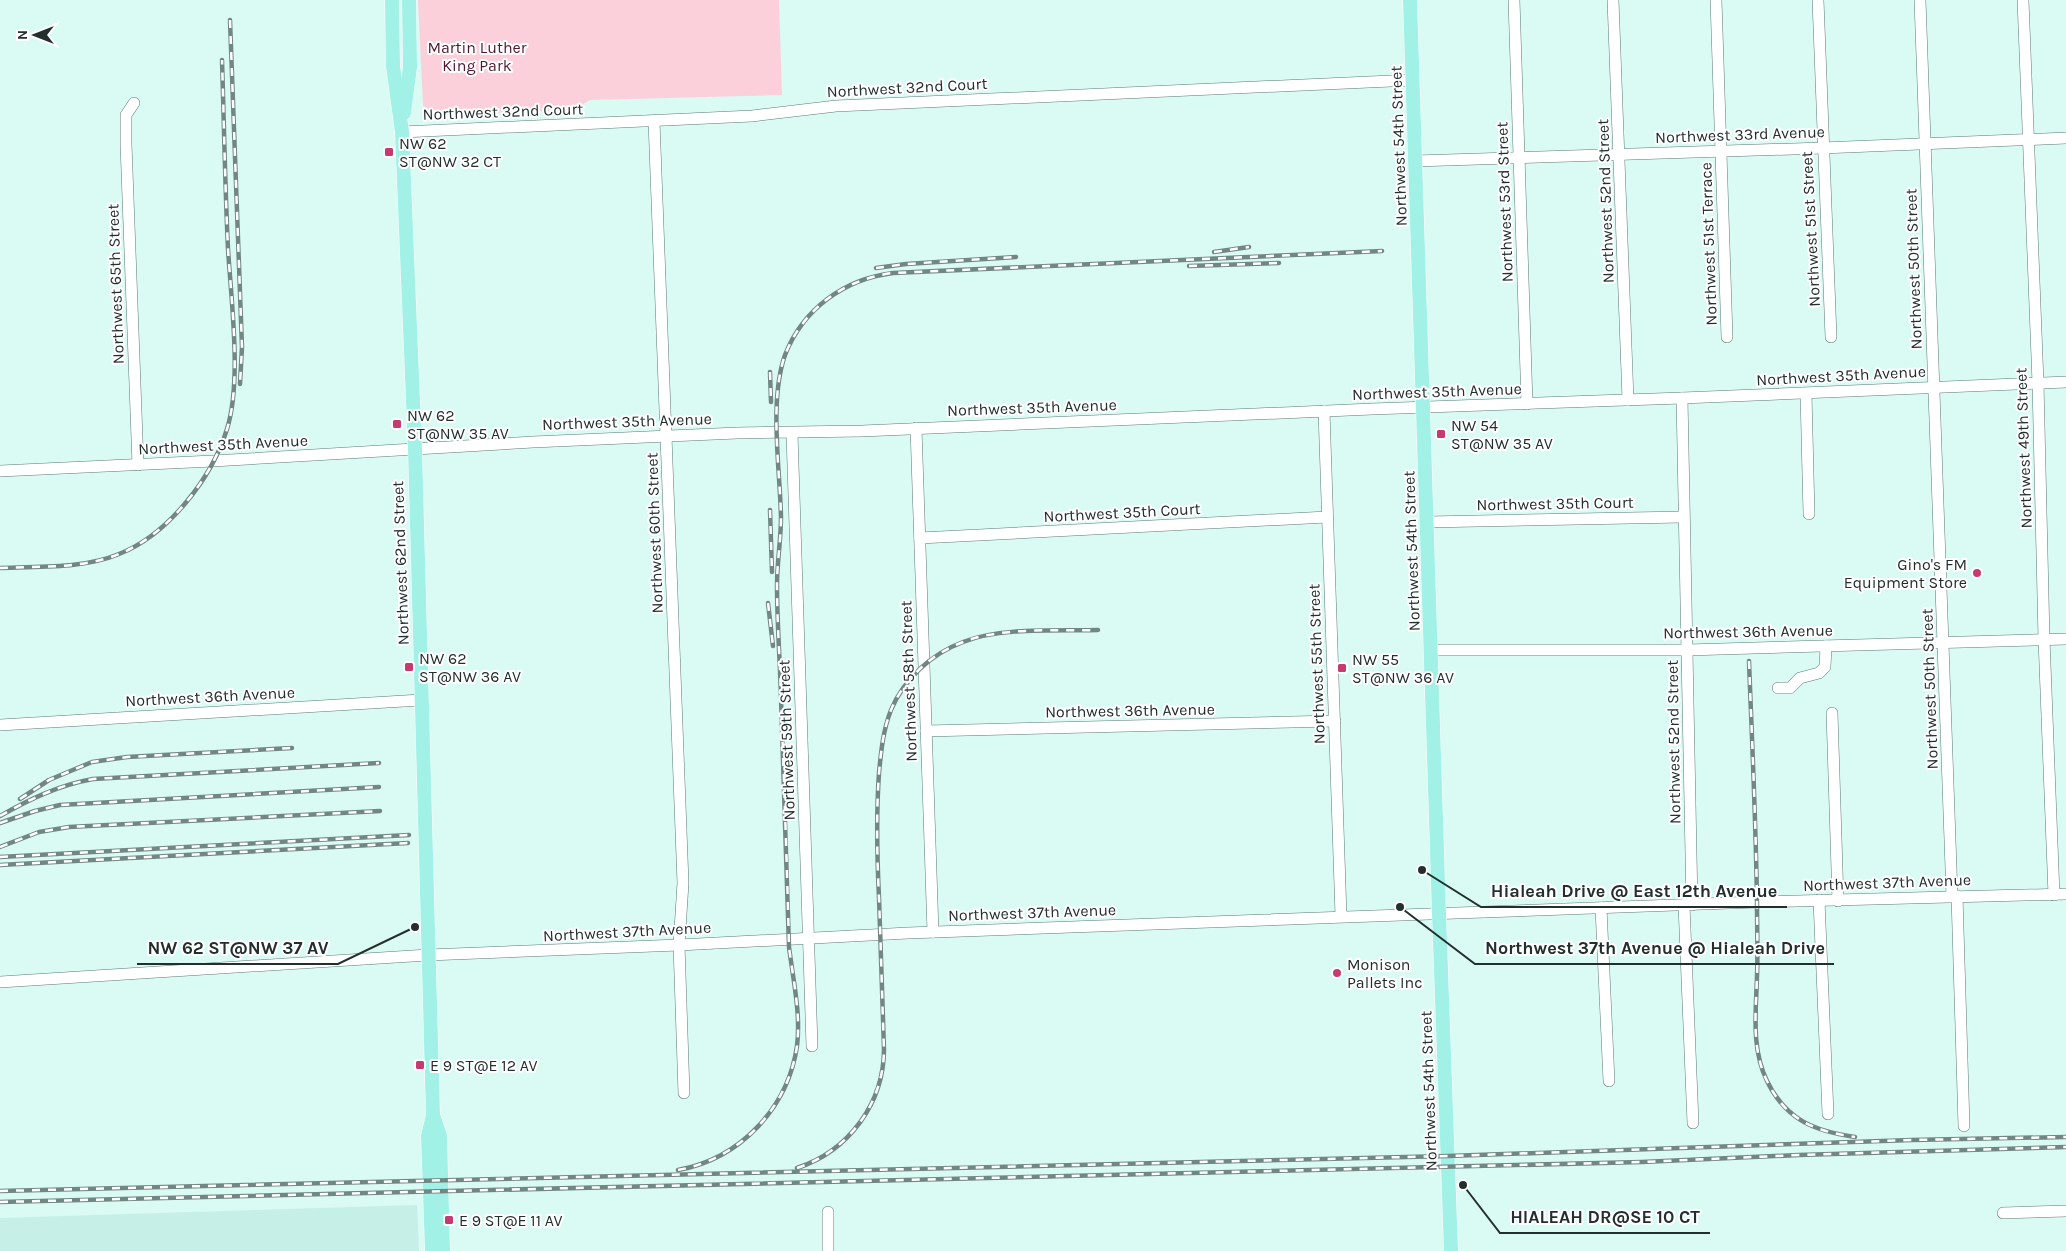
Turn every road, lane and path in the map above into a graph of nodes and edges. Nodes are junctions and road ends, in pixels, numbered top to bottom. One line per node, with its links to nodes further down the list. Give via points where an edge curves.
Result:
1 (392, 0): 13 (main road, Northwest 62nd Street, via 393,66)
2 (408, 0): 13 (main road, Northwest 62nd Street, via 410,67)
3 (1410, 0): 10 (main road, Northwest 54th Street)
4 (1514, 0): 20 (street, Northwest 53rd Street)
5 (1613, 0): 19 (street, Northwest 52nd Street)
6 (1716, 0): 18 (street, Northwest 51st Terrace)
7 (1818, 0): 17 (street, Northwest 51st Street)
8 (1920, 0): 16 (street, Northwest 50th Street)
9 (2023, 0): 15 (street, Northwest 49th Street)
10 (1413, 80): 12 (street, Northwest 32nd Court, via 836,106 752,116); 21 (main road, Northwest 54th Street)
11 (134, 104): 37 (street, Northwest 65th Street, via 126,115 126,144)
12 (654, 120): 13 (street, Northwest 32nd Court); 35 (street, Northwest 60th Street)
13 (402, 132): 36 (main road, Northwest 62nd Street)
14 (2066, 138): 15 (street, Northwest 33rd Avenue)
15 (2027, 140): 16 (street, Northwest 33rd Avenue); 25 (street, Northwest 49th Street)
16 (1925, 144): 17 (street, Northwest 33rd Avenue); 26 (street, Northwest 50th Street)
17 (1822, 148): 18 (street, Northwest 33rd Avenue); 23 (street, Northwest 51st Street)
18 (1721, 151): 19 (street, Northwest 33rd Avenue); 22 (street, Northwest 51st Terrace)
19 (1620, 154): 20 (street, Northwest 33rd Avenue); 29 (street, Northwest 52nd Street)
20 (1518, 158): 21 (street, Northwest 33rd Avenue); 30 (street, Northwest 53rd Street)
21 (1415, 161): 31 (main road, Northwest 54th Street)
22 (1727, 337)
23 (1831, 337)
24 (2066, 382): 25 (street, Northwest 35th Avenue)
25 (2038, 383): 26 (street, Northwest 35th Avenue); 44 (street, Northwest 49th Street)
26 (1934, 386): 27 (street, Northwest 35th Avenue); 46 (street, Northwest 50th Street)
27 (1806, 394): 28 (street, Northwest 35th Avenue); 39 (street)
28 (1682, 398): 29 (street, Northwest 35th Avenue); 41 (street, Northwest 52nd Street)
29 (1628, 400): 30 (street, Northwest 35th Avenue)
30 (1527, 404): 31 (street, Northwest 35th Avenue)
31 (1424, 408): 32 (street, Northwest 35th Avenue); 42 (main road, Northwest 54th Street)
32 (1324, 411): 33 (street, Northwest 35th Avenue); 40 (street, Northwest 55th Street)
33 (916, 428): 34 (street, Northwest 35th Avenue); 43 (street, Northwest 58th Street)
34 (792, 434): 35 (street, Northwest 35th Avenue); 66 (street, Northwest 59th Street)
35 (666, 436): 36 (street, Northwest 35th Avenue); 67 (street, Northwest 60th Street, via 682,883)
36 (415, 449): 37 (street, Northwest 35th Avenue); 51 (main road, Northwest 62nd Street)
37 (138, 465): 38 (street, Northwest 35th Avenue)
38 (0, 472)
39 (1809, 514)
40 (1327, 517): 43 (street, Northwest 35th Court); 53 (street, Northwest 55th Street)
41 (1683, 517): 42 (street, Northwest 35th Court); 49 (street, Northwest 52nd Street)
42 (1428, 522): 48 (main road, Northwest 54th Street)
43 (920, 538): 55 (street, Northwest 58th Street)
44 (2044, 639): 45 (street, Northwest 36th Avenue); 46 (street, Northwest 36th Avenue); 57 (street, Northwest 49th Street)
45 (2066, 639)
46 (1943, 642): 47 (street, Northwest 36th Avenue); 58 (street, Northwest 50th Street)
47 (1826, 646): 49 (street, Northwest 36th Avenue); 50 (street, via 1826,664 1819,673 1800,678 1790,688)
48 (1431, 650): 49 (street, Northwest 36th Avenue); 63 (main road, Northwest 54th Street)
49 (1687, 650): 61 (street, Northwest 52nd Street)
50 (1778, 688)
51 (421, 700): 54 (street, Northwest 36th Avenue); 68 (main road, Northwest 62nd Street)
52 (1832, 713): 60 (street)
53 (1335, 721): 55 (street, Northwest 36th Avenue); 64 (street, Northwest 55th Street)
54 (0, 725)
55 (926, 731): 65 (street, Northwest 58th Street)
56 (2066, 894): 57 (street, Northwest 37th Avenue)
57 (2054, 895): 58 (street, Northwest 37th Avenue)
58 (1955, 896): 60 (street, Northwest 37th Avenue); 75 (street, Northwest 50th Street)
59 (1819, 900): 60 (street, Northwest 37th Avenue); 61 (street, Northwest 37th Avenue); 73 (street)
60 (1838, 900)
61 (1688, 905): 62 (street, Northwest 37th Avenue); 74 (street, Northwest 52nd Street)
62 (1601, 908): 63 (street, Northwest 37th Avenue); 71 (street)
63 (1439, 914): 64 (street, Northwest 37th Avenue); 83 (main road, Northwest 54th Street)
64 (1340, 916): 65 (street, Northwest 37th Avenue)
65 (933, 932): 66 (street, Northwest 37th Avenue)
66 (808, 938): 67 (street, Northwest 37th Avenue); 70 (street, Northwest 59th Street)
67 (679, 945): 68 (street, Northwest 37th Avenue); 72 (street, Northwest 60th Street)
68 (428, 955): 69 (street, Northwest 37th Avenue); 76 (main road, Northwest 62nd Street, via 433,1115 440,1136)
69 (0, 982)
70 (812, 1046)
71 (1609, 1081)
72 (684, 1093)
73 (1828, 1114)
74 (1693, 1123)
75 (1964, 1126)
76 (435, 1181): 80 (main road); 81 (main road)
77 (2066, 1211): 79 (street)
78 (828, 1212): 82 (street)
79 (2003, 1213)
80 (432, 1251)
81 (444, 1251)
82 (828, 1251)
83 (1451, 1251)

